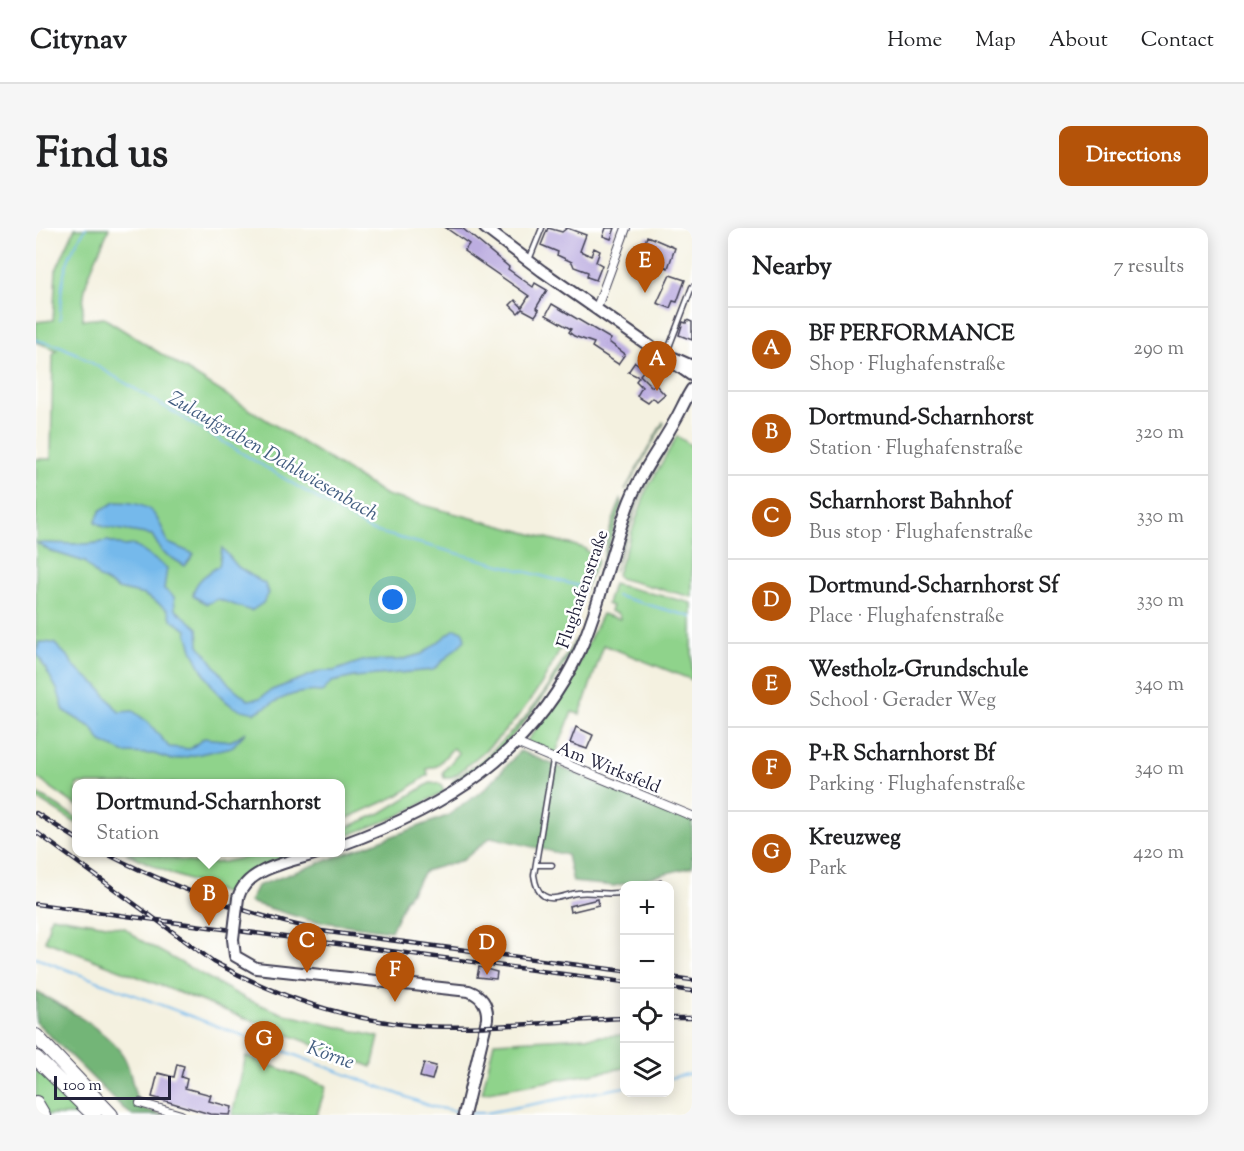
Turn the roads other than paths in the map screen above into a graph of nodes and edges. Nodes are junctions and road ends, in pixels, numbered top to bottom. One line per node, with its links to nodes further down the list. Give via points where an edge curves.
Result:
1 (543, 228): 4 (lane)
2 (626, 228): 6 (street)
3 (491, 230): 4 (main road)
4 (528, 261): 6 (main road)
5 (692, 287): 7 (lane)
6 (596, 310): 7 (main road)
7 (665, 356): 8 (main road); 9 (main road)
8 (692, 366)
9 (692, 374): 10 (main road)
10 (692, 382)
11 (692, 389): 13 (main road, Flughafenstraße)
12 (692, 402): 13 (main road, Flughafenstraße)
13 (677, 417): 14 (main road, Flughafenstraße, via 631,497 579,651 545,709)
14 (516, 743): 15 (street, Am Wirksfeld); 17 (main road, Flughafenstraße, via 436,805)
15 (553, 760): 16 (street, Am Wirksfeld); 19 (lane)
16 (692, 816)
17 (345, 844)
18 (306, 857): 27 (main road, bridge, via 249,878 240,889 233,939 236,956 256,968 469,991 480,996 487,1019)
19 (536, 865): 20 (lane); 21 (lane, via 535,883 542,895 550,899 578,893)
20 (552, 865)
21 (620, 893)
22 (36, 1036): 23 (highway)
23 (55, 1054): 30 (highway); 31 (highway, via 77,1069)
24 (36, 1058): 29 (highway)
25 (36, 1103): 28 (highway)
26 (140, 1103): 32 (street)
27 (465, 1109)
28 (43, 1115)
29 (94, 1115)
30 (111, 1115)
31 (122, 1115)
32 (181, 1115)

